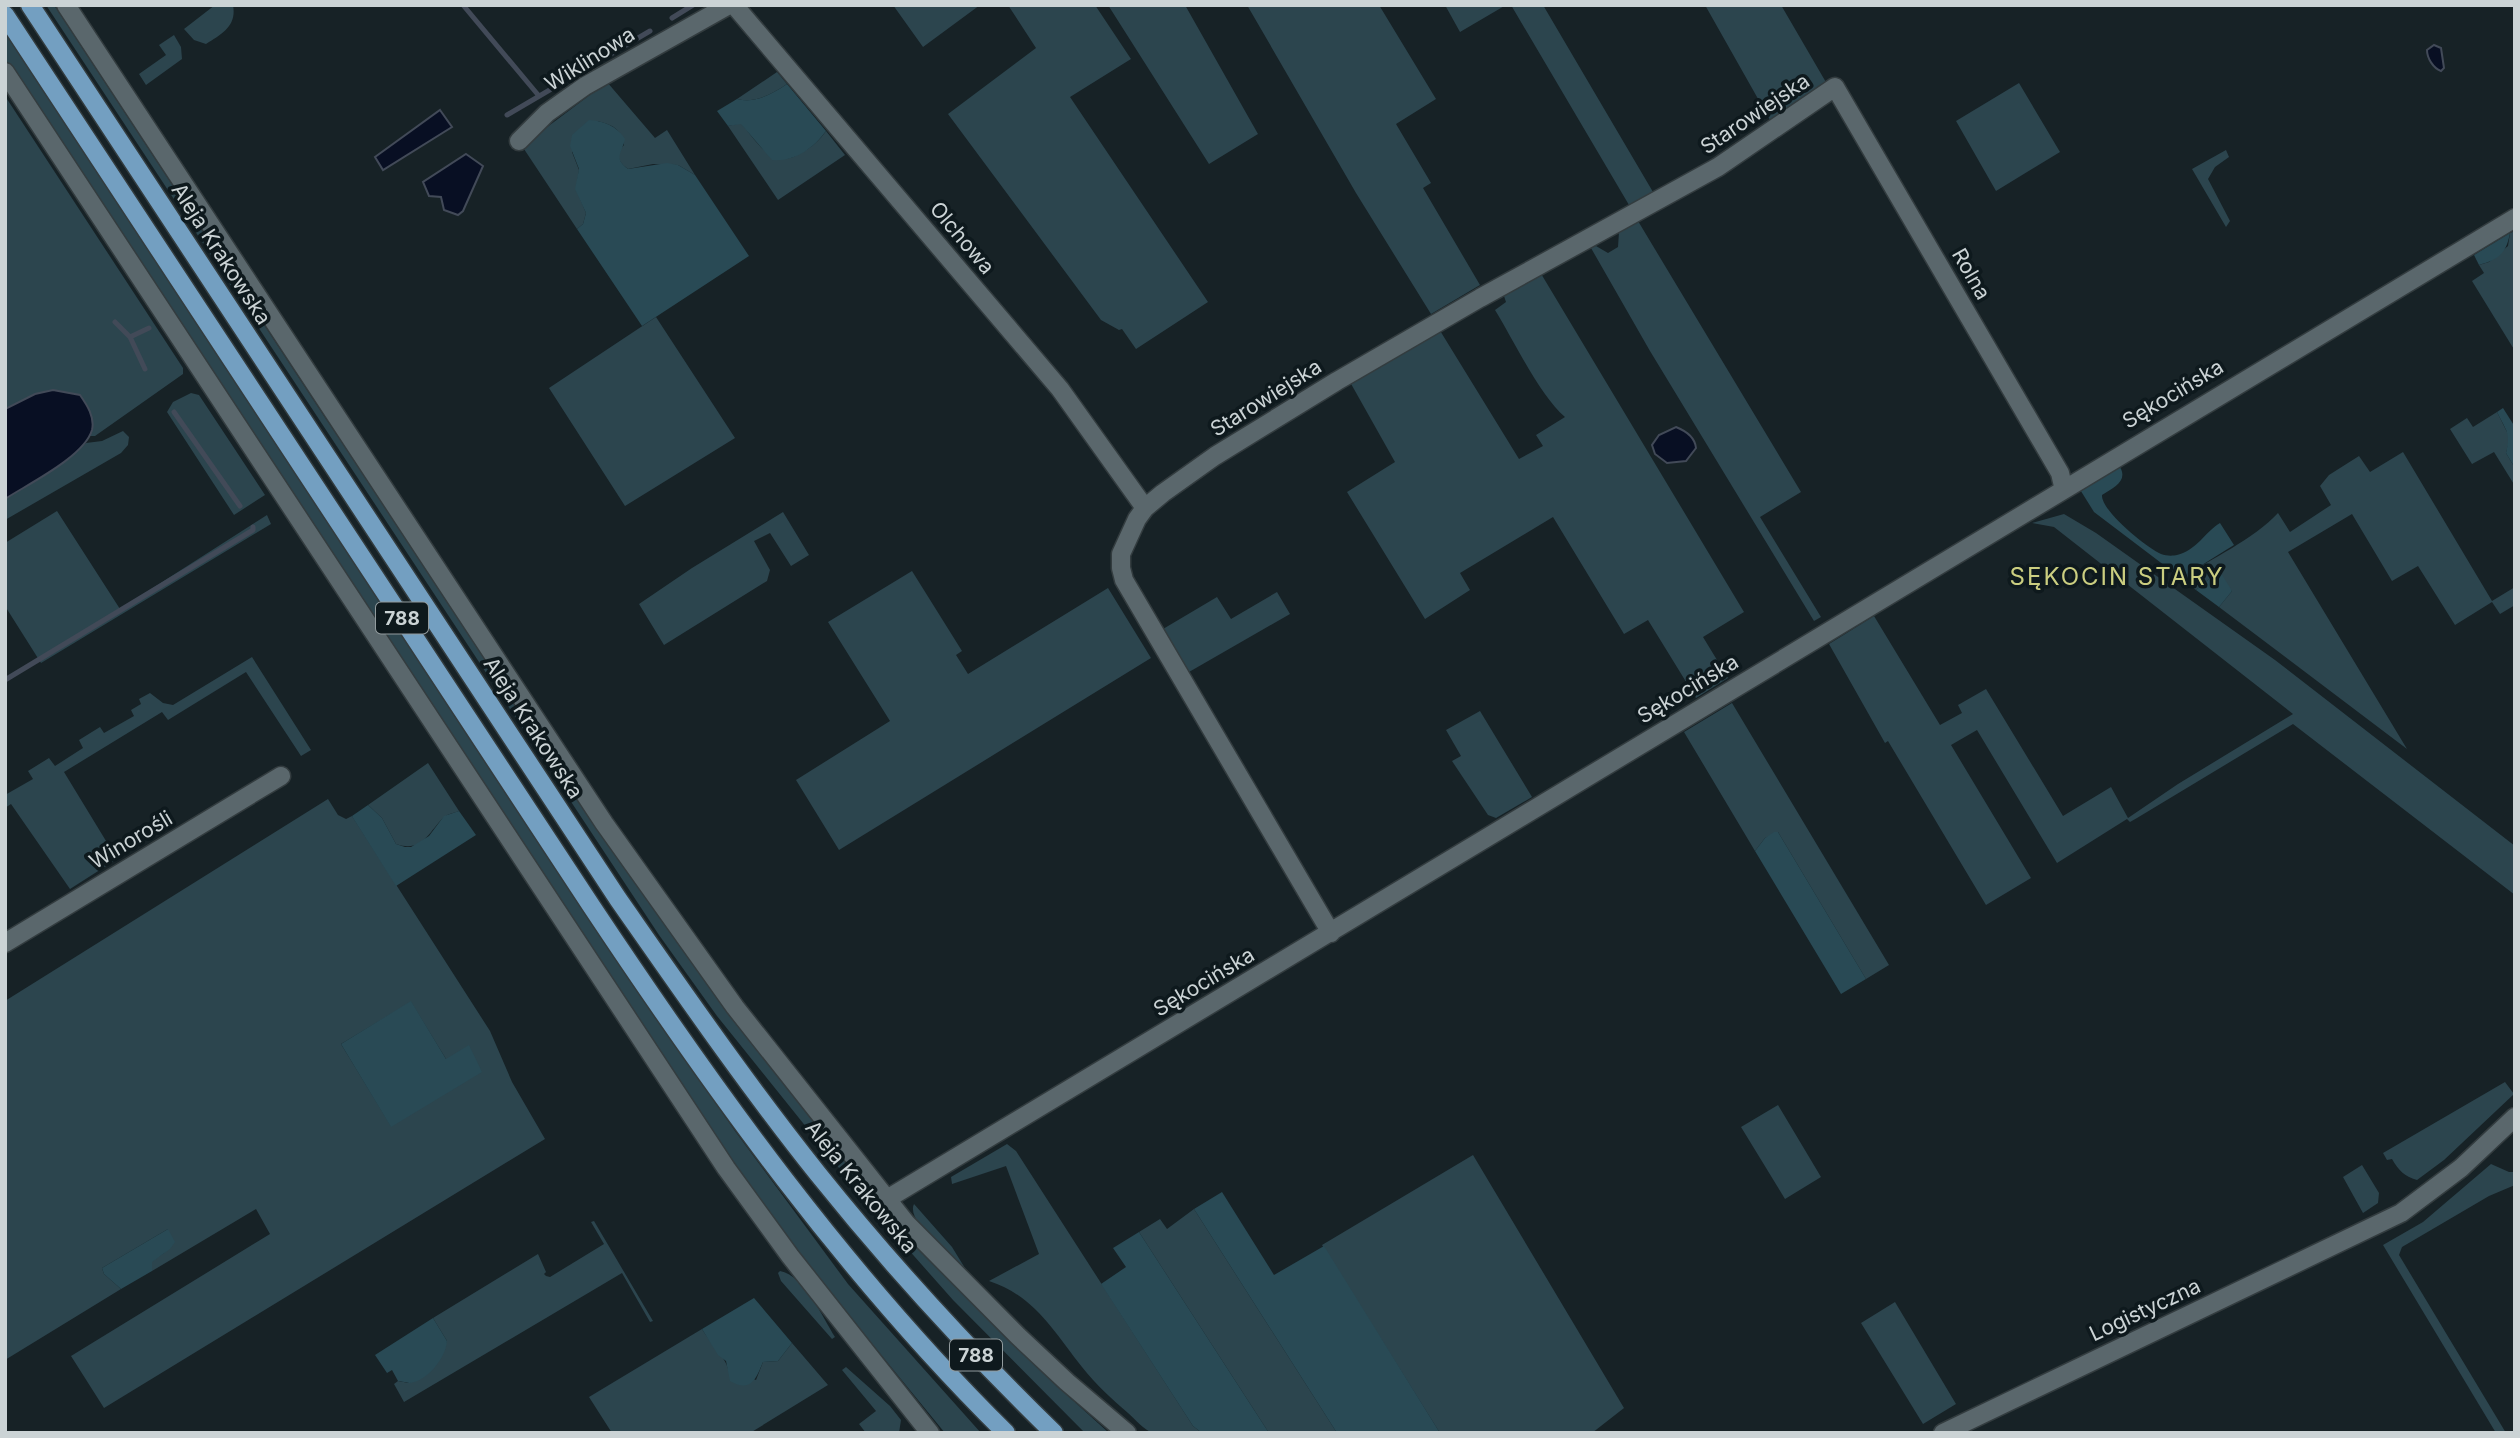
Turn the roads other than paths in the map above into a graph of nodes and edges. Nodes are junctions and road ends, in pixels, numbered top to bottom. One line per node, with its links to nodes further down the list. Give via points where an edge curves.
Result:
1 (30, 5): 18 (main road, Aleja Krakowska / 788, via 611,888 712,1032 860,1225 949,1326)
2 (66, 5): 15 (street, Aleja Krakowska, via 604,823 735,1007)
3 (731, 5): 7 (street, Wiklinowa, via 585,86 547,113); 10 (street, Olchowa, via 1059,388)
4 (5, 15): 17 (main road, 788, via 678,1033 811,1212 926,1348)
5 (5, 72): 16 (street, via 733,1178)
6 (1835, 88): 9 (street, Rolna, via 2060,473); 10 (street, Starowiejska, via 1718,167 1337,380 1215,456)
7 (519, 141)
8 (2515, 218): 9 (street, Sękocińska)
9 (2063, 486): 12 (street, Sękocińska)
10 (1145, 508): 12 (street, Starowiejska, via 1121,554 1124,580)
11 (281, 776): 13 (street, Winorośli)
12 (1331, 933): 15 (street, Sękocińska)
13 (5, 943)
14 (2515, 1117): 20 (street, Logistyczna, via 2444,1183 2401,1213)
15 (887, 1199): 19 (street, Aleja Krakowska, via 1018,1336)
16 (930, 1433)
17 (1006, 1433)
18 (1054, 1433)
19 (1127, 1433)
20 (1943, 1433)

